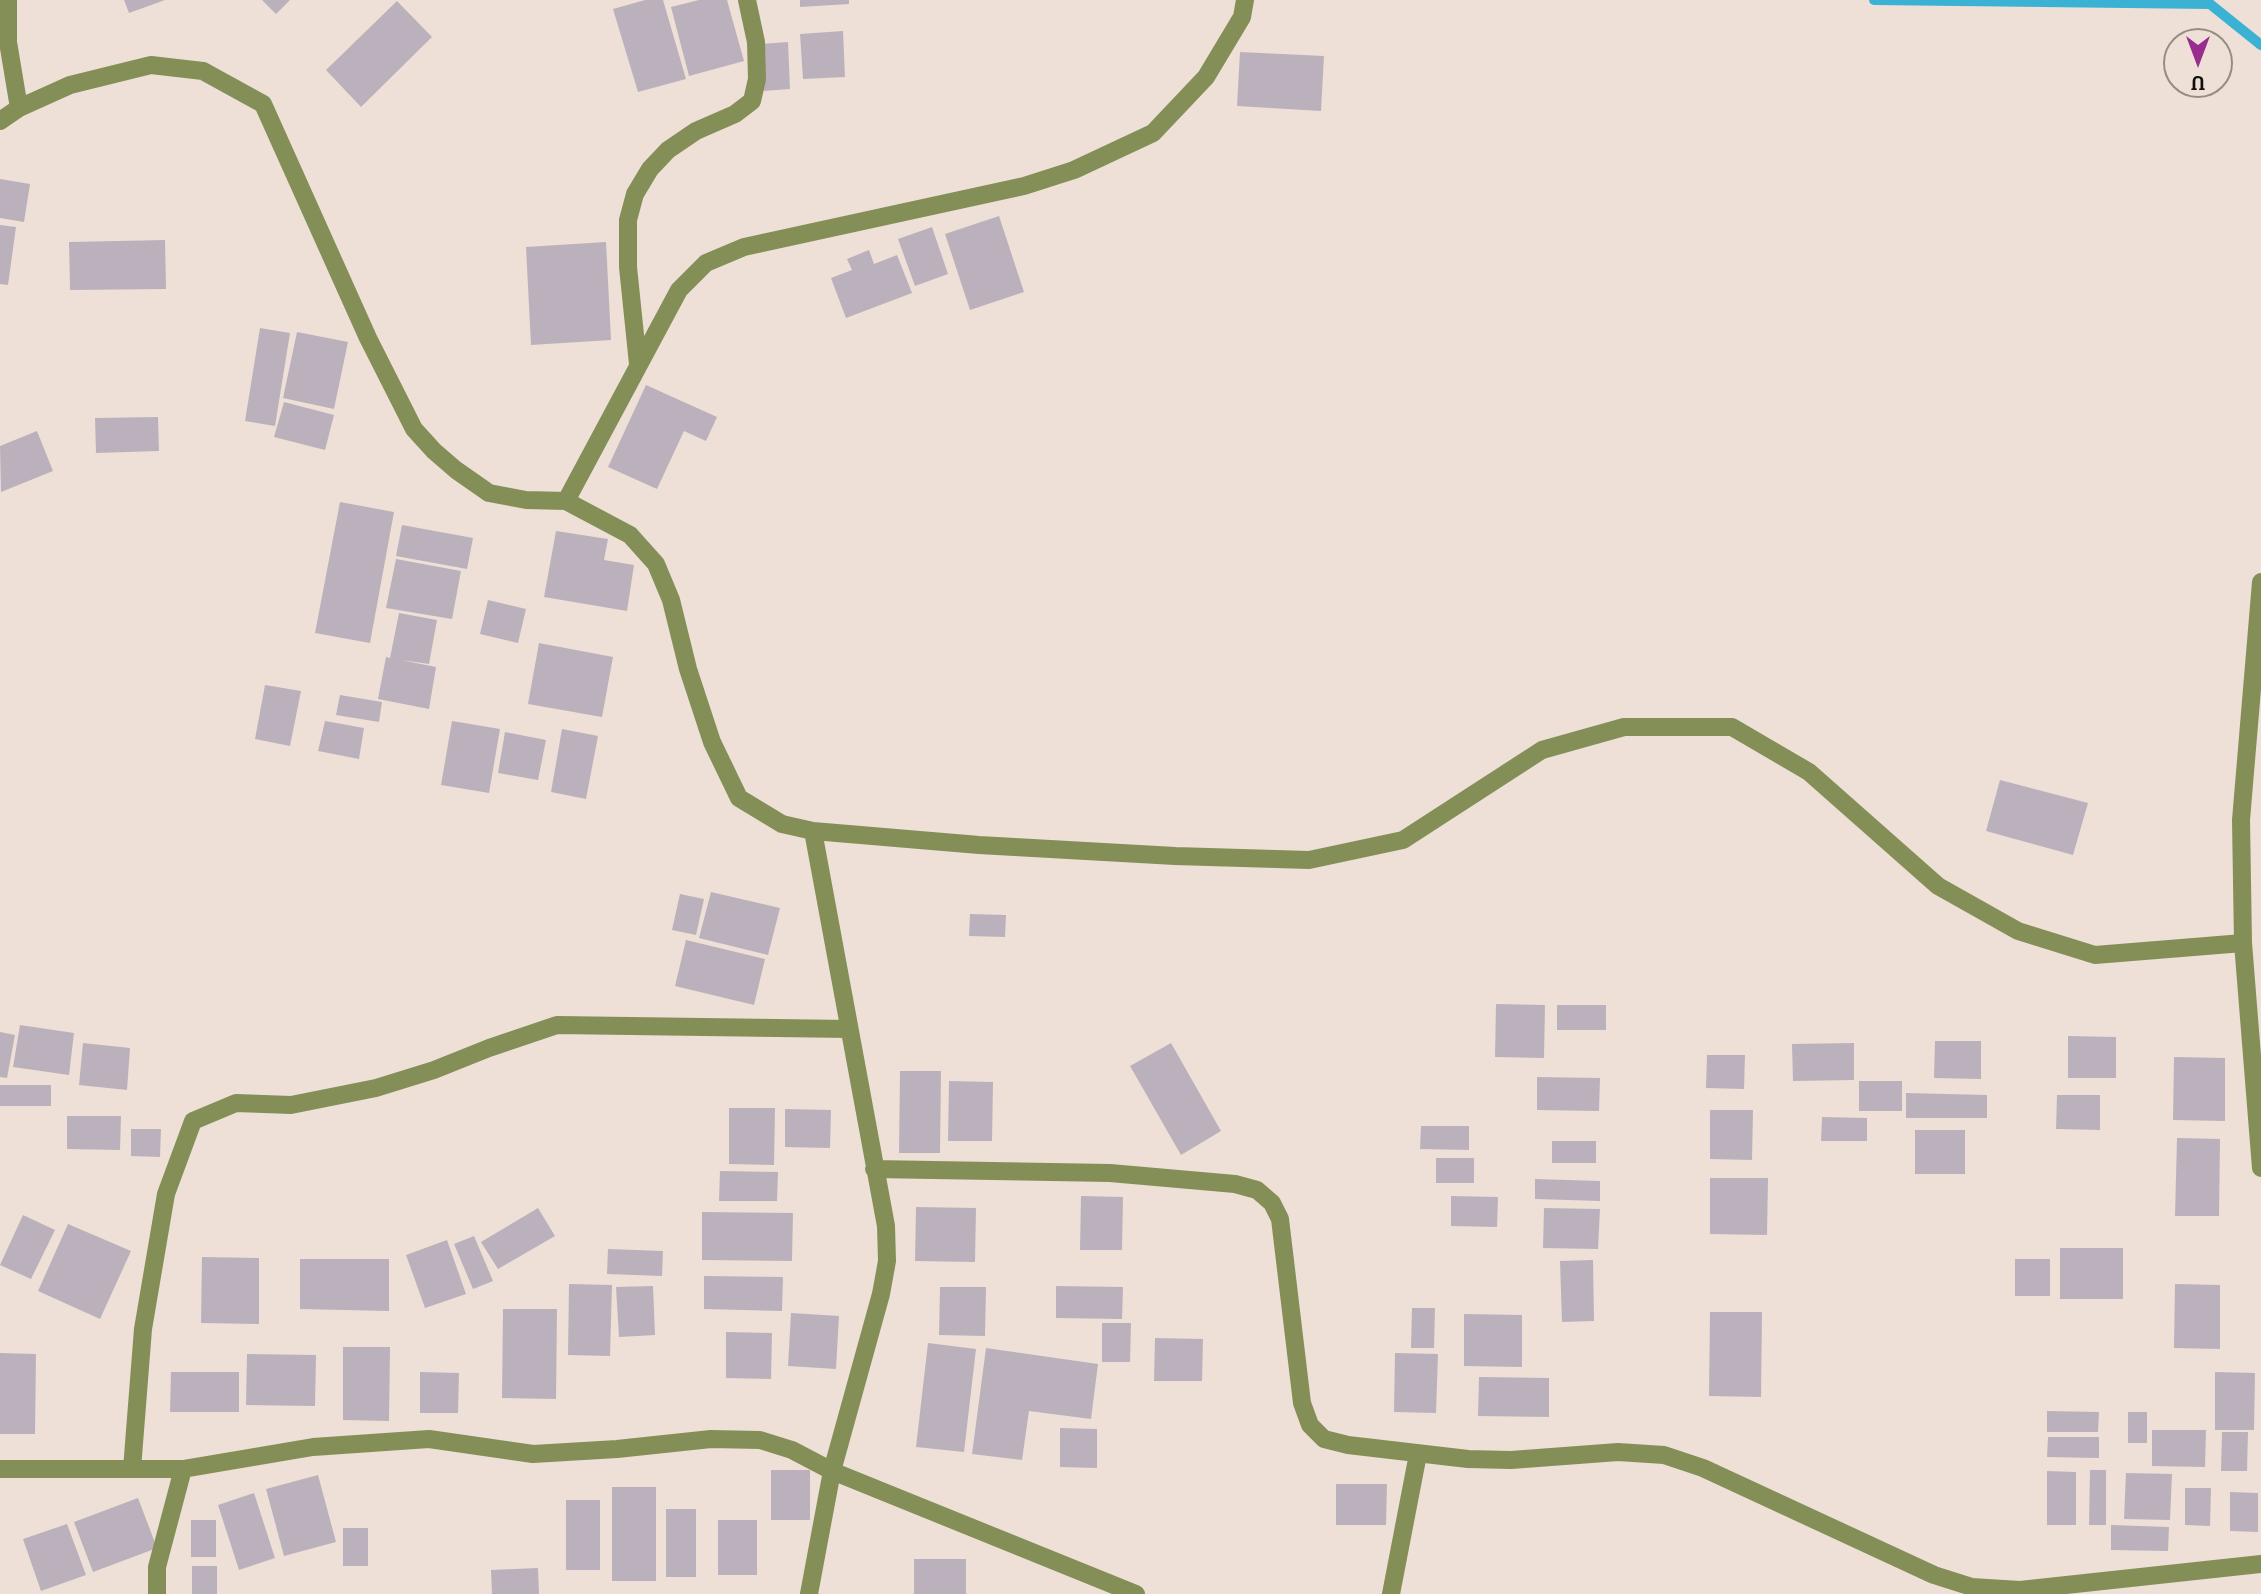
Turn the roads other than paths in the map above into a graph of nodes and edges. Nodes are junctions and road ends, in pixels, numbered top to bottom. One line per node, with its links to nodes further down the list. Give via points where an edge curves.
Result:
1 (8, 0): 4 (street, via 8,43)
2 (747, 0): 6 (street, via 756,42 757,79 752,100 736,114 696,131 668,150 635,194 628,220 628,267)
3 (1245, 0): 6 (street, via 1242,17 1206,77 1153,133 1074,170 1024,186 744,247 706,263 680,290)
4 (19, 108): 5 (street); 7 (street, via 70,85 151,65 203,71 263,104 414,429 433,451 489,493)
5 (0, 121)
6 (638, 365): 7 (street)
7 (566, 501): 9 (street, via 630,535 656,564 671,600 712,742 739,798 782,824)
8 (2261, 582): 10 (street, via 2241,820)
9 (813, 831): 10 (street, via 979,845 1310,860 1404,840 1542,750 1625,727 1732,727 1809,772 1938,886 2018,931 2095,955); 11 (street)
10 (2243, 943): 12 (street)
11 (849, 1029): 13 (street); 16 (street, via 557,1025 376,1088 291,1105 236,1103 193,1121 166,1194 144,1329)
12 (2261, 1168)
13 (874, 1170): 14 (street, via 1110,1173 1235,1184 1256,1190 1272,1203 1280,1219 1302,1403 1310,1425 1324,1439 1348,1446); 18 (street, via 886,1226 887,1261)
14 (1418, 1454): 19 (street, via 1511,1460 1618,1452 1664,1455 1703,1468 1934,1575 1972,1587 2020,1590); 23 (street)
15 (0, 1469): 16 (street)
16 (132, 1469): 17 (street)
17 (183, 1469): 18 (street, via 313,1447 429,1439 533,1454 711,1439 760,1440); 20 (street, via 156,1567)
18 (832, 1471): 21 (street); 22 (street)
19 (2261, 1564)
20 (156, 1594)
21 (809, 1594)
22 (1136, 1594)
23 (1391, 1594)

